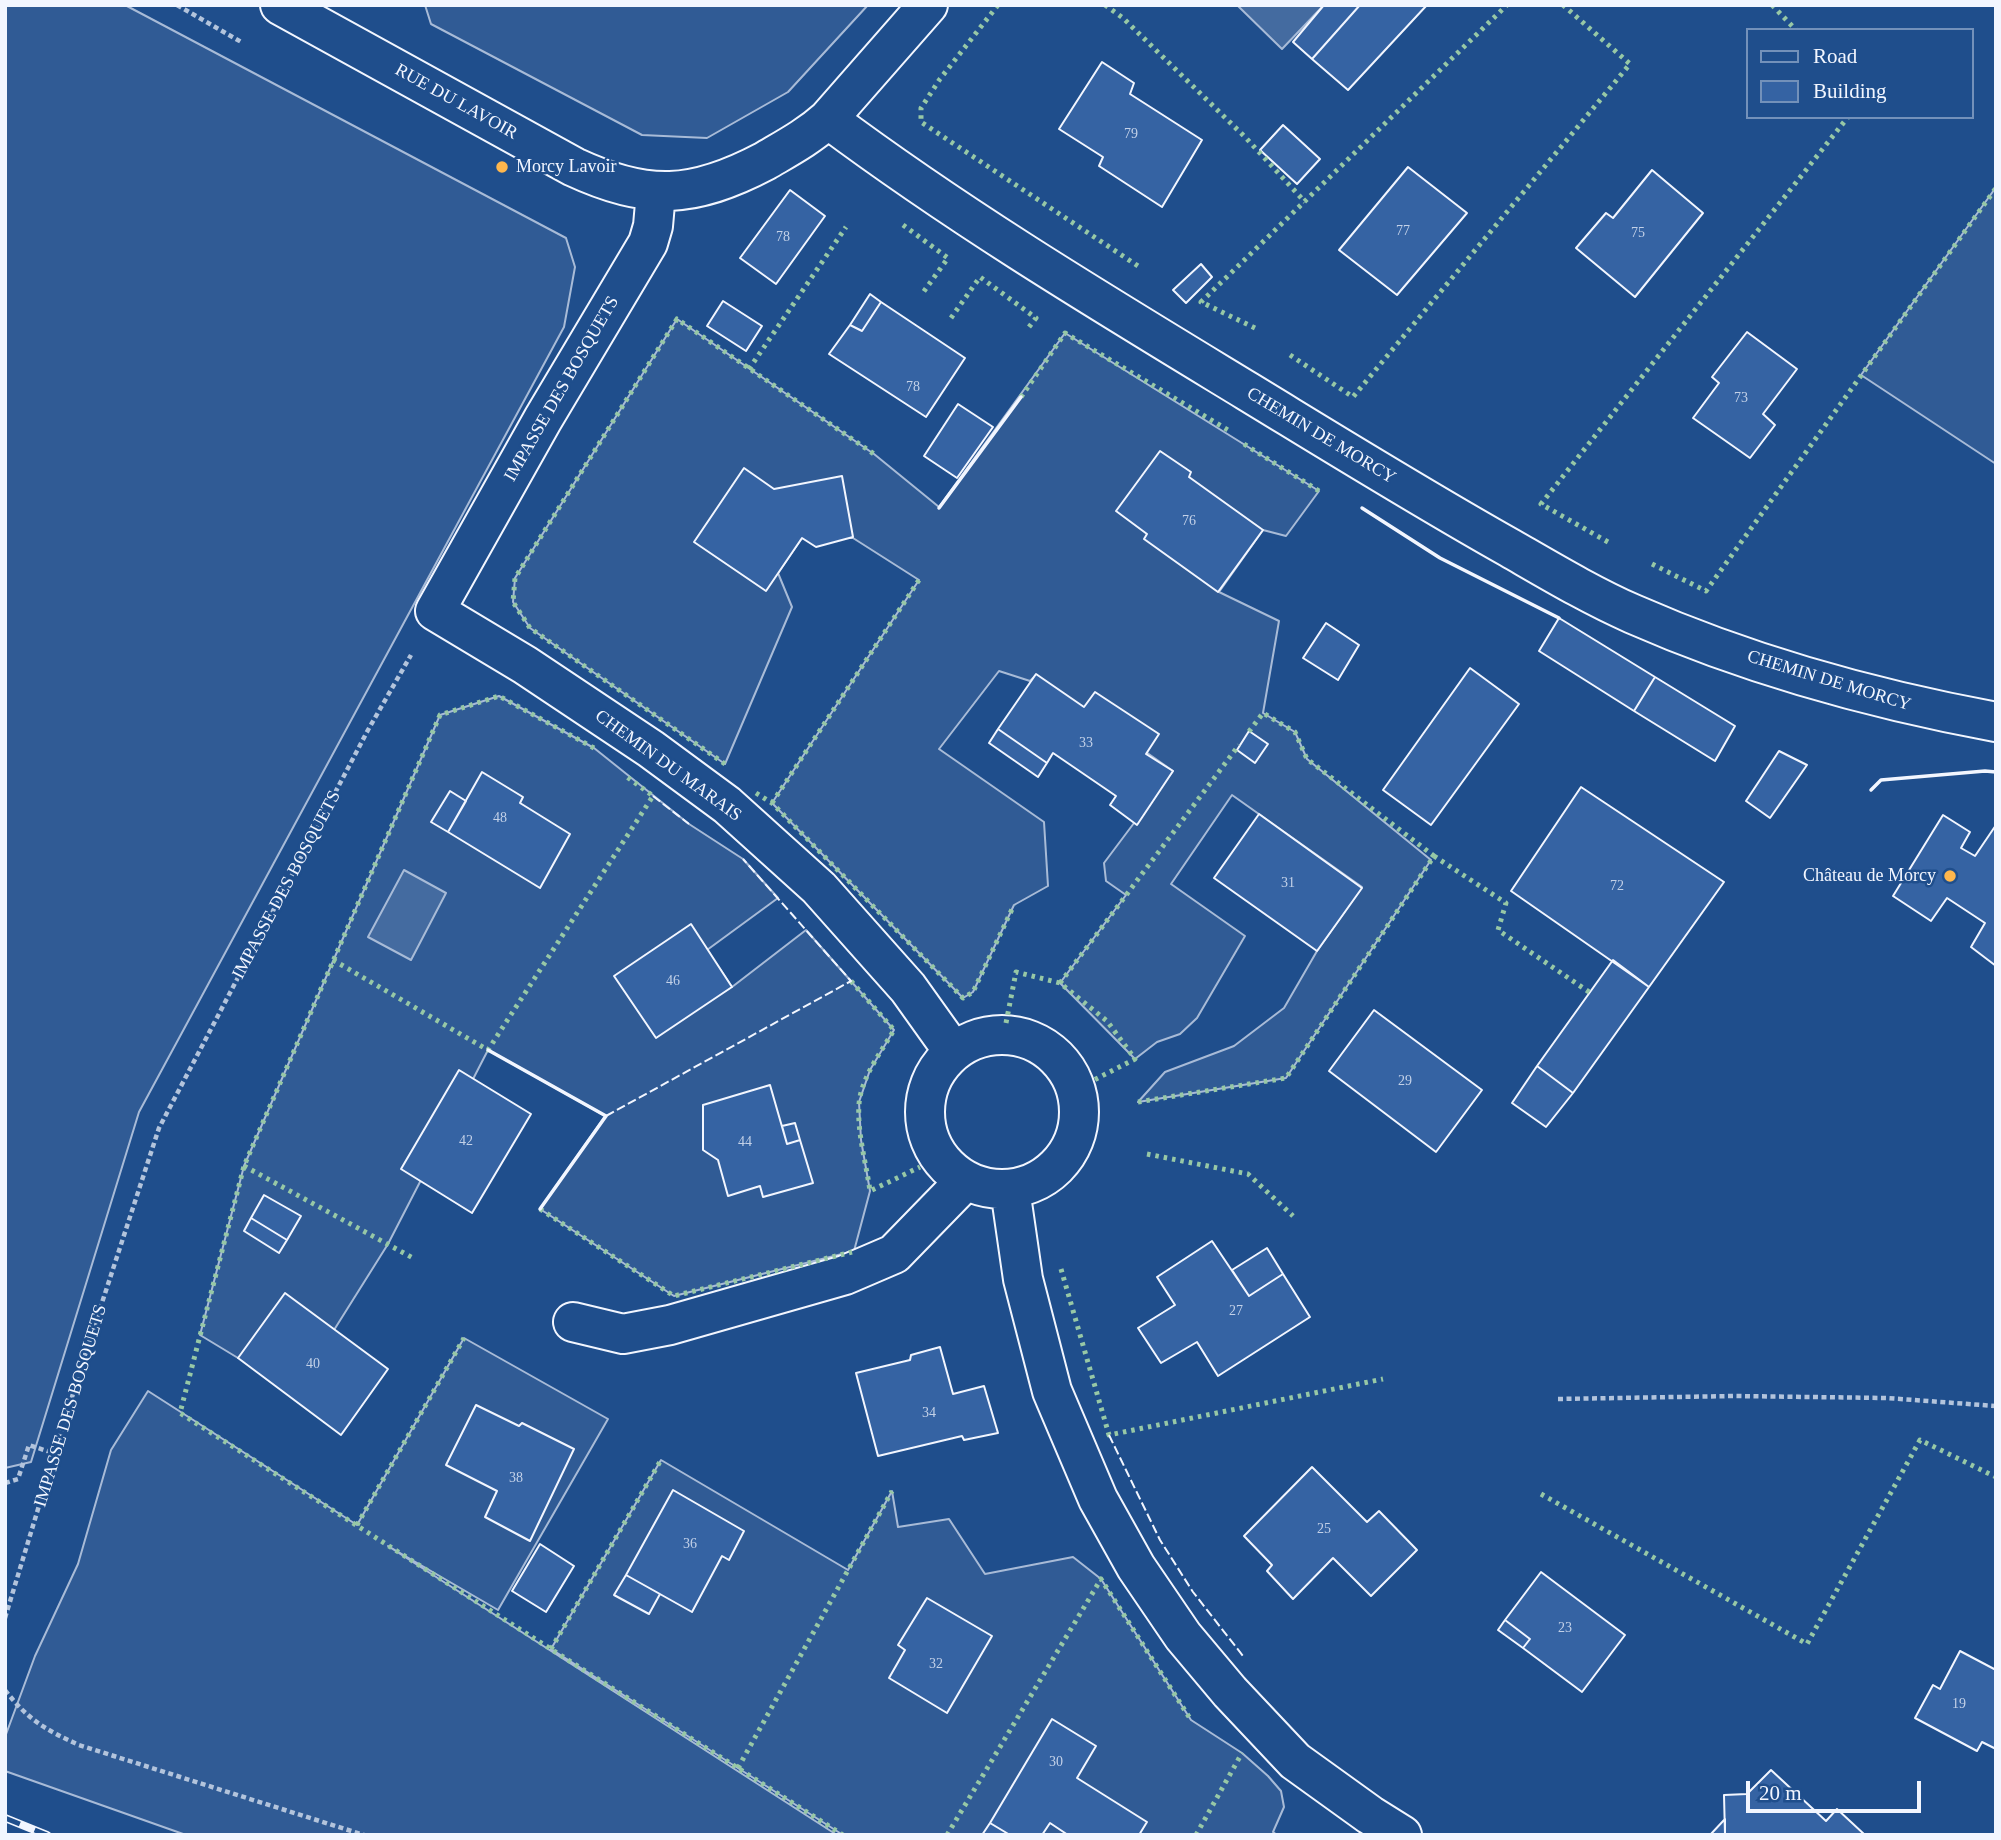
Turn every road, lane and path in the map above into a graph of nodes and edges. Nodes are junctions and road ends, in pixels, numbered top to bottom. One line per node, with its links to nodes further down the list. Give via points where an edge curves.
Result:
1 (280, 5): 4 (street, RUE DU LAVOIR, via 574,167 615,184)
2 (928, 5): 3 (street)
3 (828, 119): 4 (street, RUE DU LAVOIR, via 795,144 725,179 681,191); 6 (street, CHEMIN DE MORCY, via 942,201 1175,347 1465,523 1599,597 1779,669 1890,701)
4 (656, 192): 5 (street, IMPASSE DES BOSQUETS, via 648,243)
5 (435, 611): 7 (street, CHEMIN DU MARAIS, via 525,665 727,805 819,888 908,988); 13 (path, IMPASSE DES BOSQUETS, via 361,742 159,1128)
6 (1996, 722)
7 (953, 1051): 8 (street, via 931,1082 924,1119 945,1165); 9 (street, via 974,1040 1016,1035 1052,1054 1076,1088 1079,1117 1073,1143 1057,1166 1036,1182)
8 (965, 1181): 9 (street, via 987,1189); 10 (street, via 894,1254 845,1275 623,1334)
9 (1010, 1189): 18 (street, via 1023,1279 1052,1391 1098,1499 1136,1567 1191,1646 1295,1761)
10 (573, 1322)
11 (1558, 1399): 12 (path, via 1886,1398)
12 (1996, 1406)
13 (56, 1454): 14 (path, via 29,1445 18,1479); 15 (path, IMPASSE DES BOSQUETS)
14 (5, 1483)
15 (5, 1618)
16 (5, 1690): 17 (path, via 47,1731 79,1745)
17 (363, 1835)
18 (1402, 1835)

